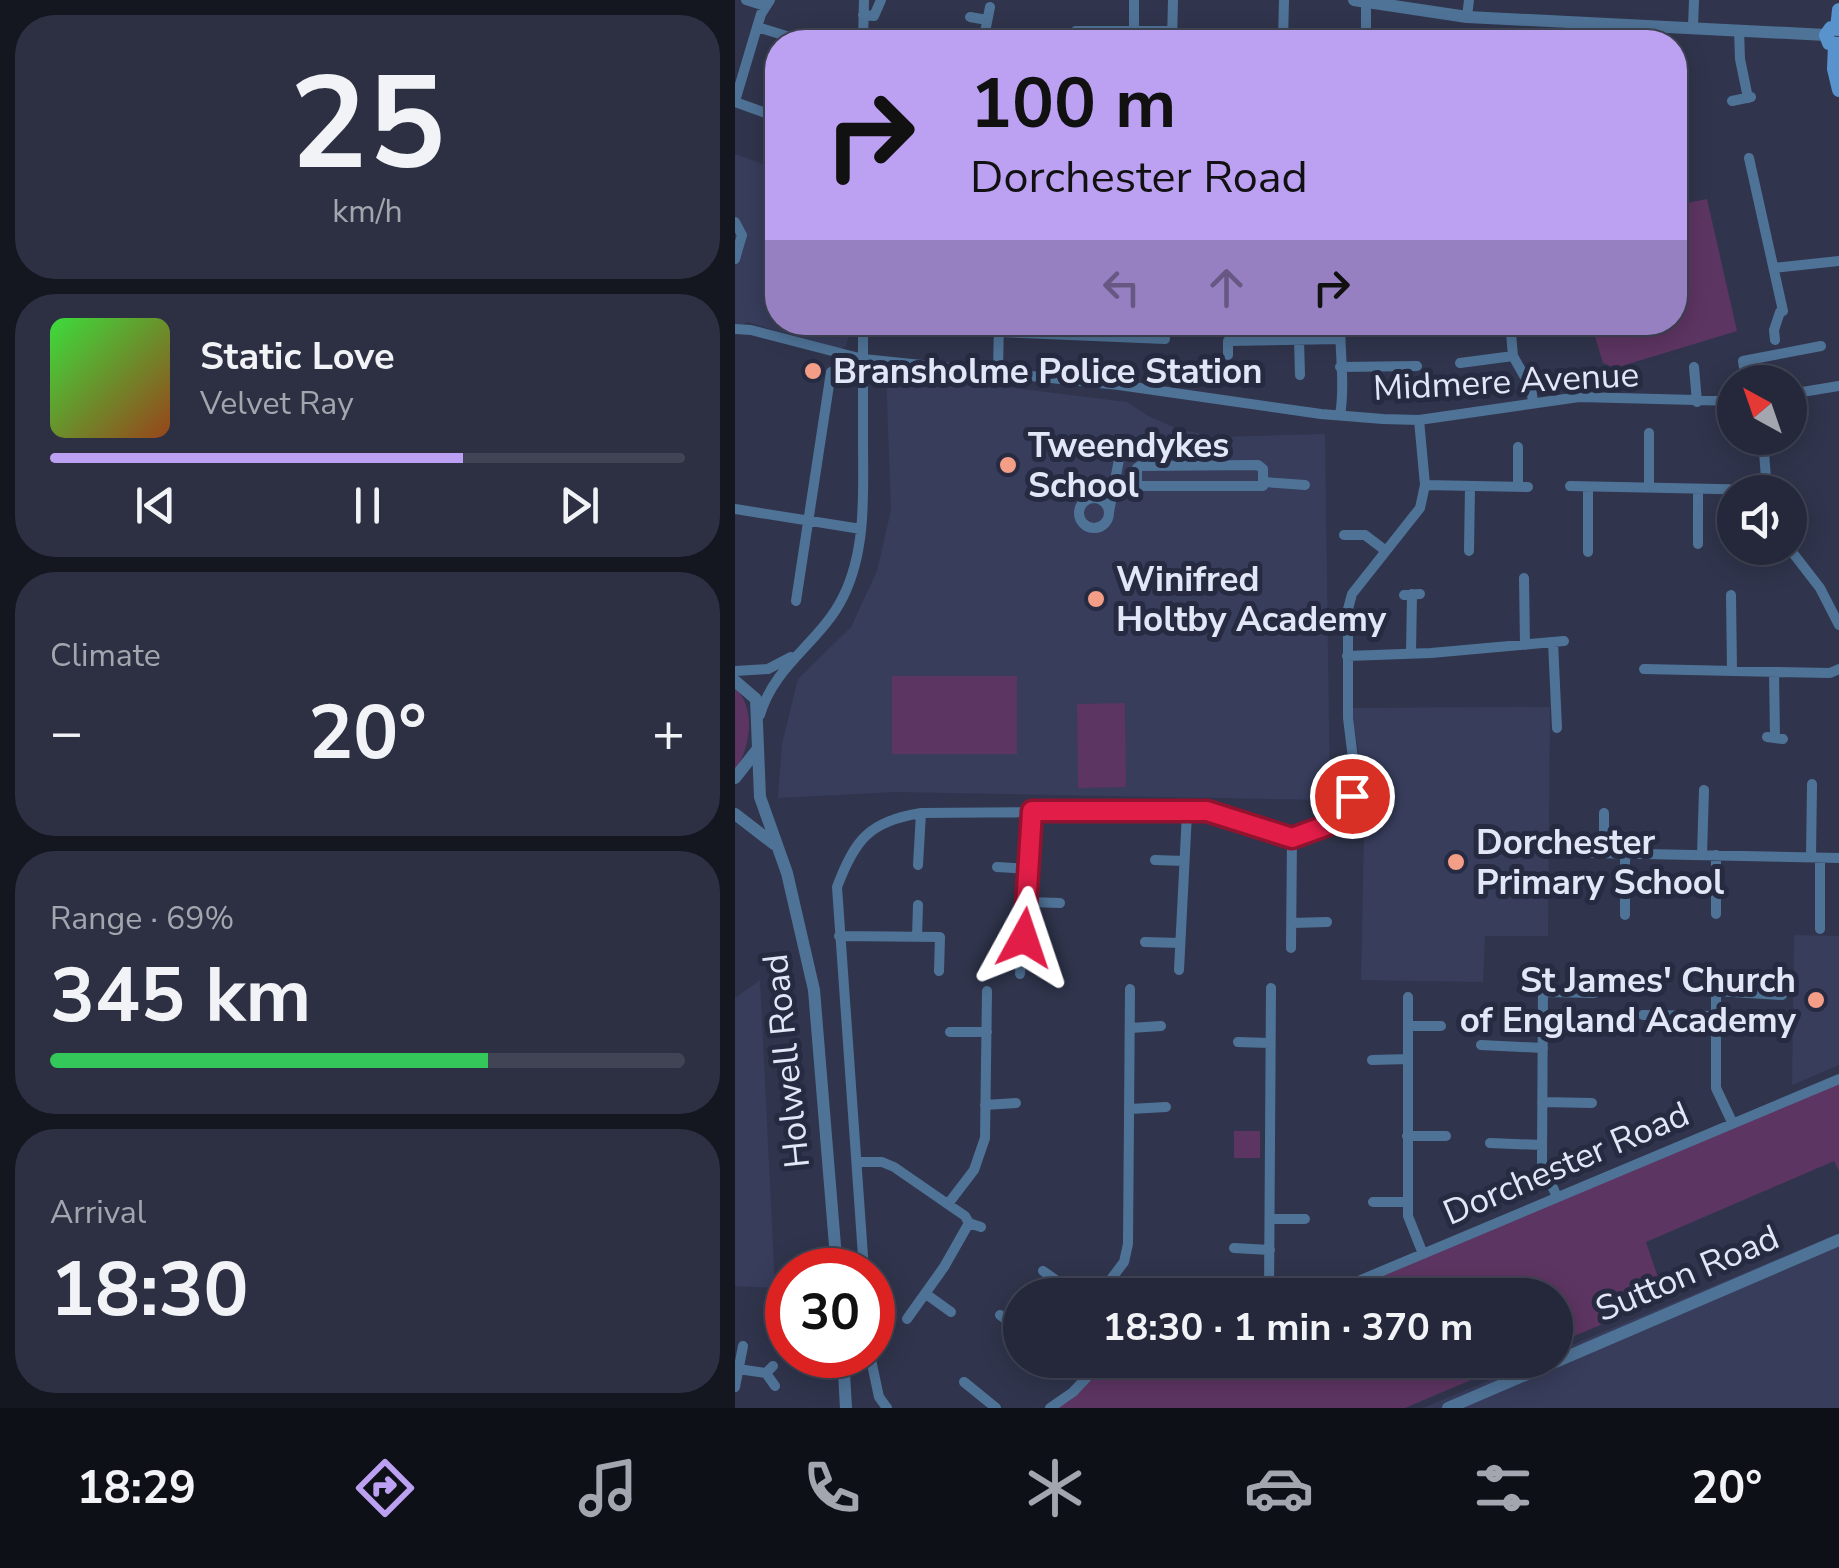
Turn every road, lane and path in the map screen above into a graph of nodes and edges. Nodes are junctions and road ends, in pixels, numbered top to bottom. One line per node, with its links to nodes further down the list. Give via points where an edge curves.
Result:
1 (746, 0): 10 (street)
2 (864, 0): 13 (street)
3 (881, 0): 13 (street, via 874,16)
4 (1134, 0): 22 (street)
5 (1173, 0): 23 (street)
6 (1284, 0): 24 (street)
7 (1469, 0): 14 (street)
8 (1694, 0): 18 (street)
9 (1360, 1): 14 (street); 25 (street)
10 (767, 3): 17 (street)
11 (990, 7): 16 (street)
12 (1839, 10): 27 (main road)
13 (863, 15): 20 (street)
14 (1467, 17): 18 (street)
15 (970, 18): 16 (street)
16 (987, 20): 21 (street)
17 (757, 27): 19 (street); 28 (street)
18 (1693, 27): 26 (street)
19 (767, 30)
20 (863, 30)
21 (985, 30)
22 (1134, 30)
23 (1173, 30)
24 (1283, 30)
25 (1365, 30)
26 (1739, 30): 27 (street); 31 (street, via 1750,97)
27 (1835, 36): 29 (main road)
28 (741, 58): 30 (street)
29 (1839, 90)
30 (735, 101): 32 (street)
31 (1732, 102)
32 (765, 112)
33 (1749, 158): 37 (street)
34 (735, 222): 35 (street, via 742,235)
35 (735, 258)
36 (1839, 261): 37 (street)
37 (1775, 268): 51 (street, via 1782,311)
38 (735, 330): 39 (street, Midmere Avenue)
39 (765, 334)
40 (770, 335): 55 (street, Midmere Avenue)
41 (863, 335): 55 (street)
42 (999, 335): 62 (street)
43 (1053, 335): 46 (street)
44 (1340, 335): 49 (street)
45 (1511, 335): 54 (street)
46 (1066, 337): 47 (street)
47 (1139, 337): 48 (street)
48 (1165, 339)
49 (1340, 339): 50 (street); 60 (street)
50 (1299, 340): 53 (street, via 1228,341); 63 (street)
51 (1775, 340)
52 (1821, 346): 57 (street, via 1743,360)
53 (1228, 355)
54 (1513, 356): 56 (street); 67 (street)
55 (863, 360): 62 (street, Midmere Avenue); 88 (street)
56 (1461, 363)
57 (1744, 365)
58 (1417, 366): 60 (street)
59 (1694, 367): 68 (street)
60 (1340, 368): 69 (street)
61 (831, 372): 87 (street)
62 (998, 372): 69 (street, Midmere Avenue)
63 (1299, 374)
64 (1839, 386): 65 (street)
65 (1807, 391)
66 (1717, 401): 68 (street, Midmere Avenue)
67 (1533, 402): 68 (street, Midmere Avenue); 70 (street, Midmere Avenue)
68 (1697, 402)
69 (1341, 415): 70 (street, Midmere Avenue)
70 (1419, 420): 76 (street)
71 (1649, 433): 81 (street)
72 (1518, 447): 79 (street, via 1523,487)
73 (1121, 450): 77 (street)
74 (1264, 482): 75 (street); 78 (street); 78 (street, via 1259,465 1140,466)
75 (1305, 485)
76 (1425, 485): 79 (street); 91 (street, via 1420,508)
77 (1115, 486): 78 (street); 86 (street)
78 (1137, 486)
79 (1470, 486): 92 (street)
80 (1570, 486): 82 (street)
81 (1649, 487): 82 (street); 83 (street)
82 (1588, 488): 93 (street)
83 (1699, 489): 84 (street); 90 (street)
84 (1717, 490)
85 (735, 509): 87 (street)
86 (1109, 512)
87 (808, 521): 88 (street); 100 (street)
88 (861, 529): 104 (street, via 842,600)
89 (1344, 534): 91 (street, via 1365,535)
90 (1698, 544)
91 (1386, 551): 105 (street, via 1353,594)
92 (1469, 552)
93 (1588, 552)
94 (1802, 565): 99 (street)
95 (1524, 578): 102 (street)
96 (1839, 594): 99 (street)
97 (1412, 595): 103 (street)
98 (1731, 595): 109 (street)
99 (1827, 599): 101 (street)
100 (796, 601)
101 (1839, 626)
102 (1525, 645): 103 (street); 113 (street, via 1559,641)
103 (1411, 652): 105 (street)
104 (794, 656): 108 (street, via 768,668); 112 (street, via 773,681)
105 (1347, 656): 124 (street, via 1356,784 1338,817)
106 (1644, 669): 109 (street)
107 (1839, 669): 110 (street)
108 (735, 671)
109 (1732, 671): 110 (street)
110 (1774, 672): 114 (street)
111 (735, 681): 112 (street, via 756,699)
112 (759, 719): 115 (street, Holwell Road)
113 (1557, 728)
114 (1775, 738)
115 (757, 750): 116 (street); 125 (street, Holwell Road, via 760,796)
116 (735, 778)
117 (1812, 784): 129 (street)
118 (1703, 790): 127 (street)
119 (1032, 811): 120 (street); 121 (street); 135 (street)
120 (921, 812): 133 (street); 144 (street, via 883,822 849,855 837,886)
121 (1187, 813): 124 (street, via 1207,811); 132 (street)
122 (1604, 813): 126 (street, via 1599,853)
123 (735, 814): 125 (street)
124 (1292, 838): 142 (street)
125 (779, 850): 196 (street, Holwell Road, via 814,990)
126 (1625, 854): 127 (street); 140 (street)
127 (1702, 855): 128 (street)
128 (1716, 855): 129 (street); 139 (street)
129 (1816, 857): 130 (street); 143 (street)
130 (1839, 858)
131 (1155, 860): 132 (street)
132 (1183, 861): 147 (street)
133 (917, 864)
134 (997, 867): 135 (street)
135 (1029, 869): 136 (street)
136 (1028, 902): 137 (street); 151 (street)
137 (1060, 902)
138 (917, 905): 145 (street)
139 (1716, 914)
140 (1625, 915)
141 (1327, 922): 142 (street)
142 (1292, 923): 148 (street)
143 (1820, 928)
144 (839, 936): 145 (street); 186 (street)
145 (917, 937): 150 (street, via 940,937)
146 (1145, 942): 147 (street)
147 (1180, 943): 149 (street)
148 (1291, 948)
149 (1179, 970)
150 (939, 971)
151 (1021, 974)
152 (1716, 978): 156 (street)
153 (1271, 988): 169 (street)
154 (1131, 989): 165 (street)
155 (987, 991): 167 (street)
156 (1716, 992): 158 (street); 161 (street)
157 (1594, 993): 171 (street, via 1543,988)
158 (1782, 994)
159 (1407, 998): 163 (street)
160 (1643, 1014): 161 (street)
161 (1716, 1016): 181 (street, via 1716,1088)
162 (1161, 1026): 165 (street)
163 (1407, 1026): 164 (street); 173 (street)
164 (1441, 1026)
165 (1130, 1028): 180 (street)
166 (950, 1032): 167 (street)
167 (987, 1032): 178 (street)
168 (1238, 1042): 169 (street)
169 (1271, 1043): 192 (street)
170 (1481, 1045): 171 (street)
171 (1543, 1048): 175 (street)
172 (1372, 1060): 173 (street)
173 (1407, 1060): 182 (street)
174 (1839, 1078): 181 (street, Dorchester Road)
175 (1542, 1102): 176 (street); 185 (street)
176 (1592, 1103)
177 (1016, 1104): 178 (street)
178 (985, 1105): 190 (street, via 982,1153)
179 (1167, 1107): 180 (street)
180 (1130, 1108): 203 (street, via 1128,1244)
181 (1731, 1122): 187 (street, Dorchester Road)
182 (1407, 1136): 183 (street); 189 (street)
183 (1446, 1136)
184 (1490, 1143): 185 (street)
185 (1542, 1144): 187 (street, via 1542,1163)
186 (857, 1162): 190 (street, via 894,1167); 197 (street)
187 (1557, 1198): 200 (street, Dorchester Road)
188 (1373, 1202): 189 (street)
189 (1407, 1202): 200 (street)
190 (948, 1204): 193 (street)
191 (1305, 1219): 192 (street)
192 (1270, 1220): 199 (street)
193 (969, 1223): 194 (street); 206 (street)
194 (981, 1227)
195 (1839, 1240): 223 (street, Sutton Road)
196 (835, 1248)
197 (863, 1248)
198 (1234, 1248): 199 (street)
199 (1269, 1250): 204 (street)
200 (1423, 1254): 205 (street, Dorchester Road)
201 (1043, 1271): 202 (street)
202 (1051, 1278)
203 (1112, 1278)
204 (1269, 1278)
205 (1366, 1278)
206 (925, 1294): 207 (street); 210 (street)
207 (951, 1312)
208 (1000, 1316): 209 (street)
209 (1003, 1318)
210 (907, 1319)
211 (743, 1346): 212 (street)
212 (737, 1369): 217 (street, via 770,1370); 218 (street)
213 (844, 1378): 219 (street)
214 (875, 1378): 220 (street)
215 (1086, 1378): 222 (street)
216 (964, 1382): 221 (street)
217 (775, 1386)
218 (735, 1387)
219 (846, 1408)
220 (887, 1408)
221 (996, 1408)
222 (1050, 1408)
223 (1448, 1408)

